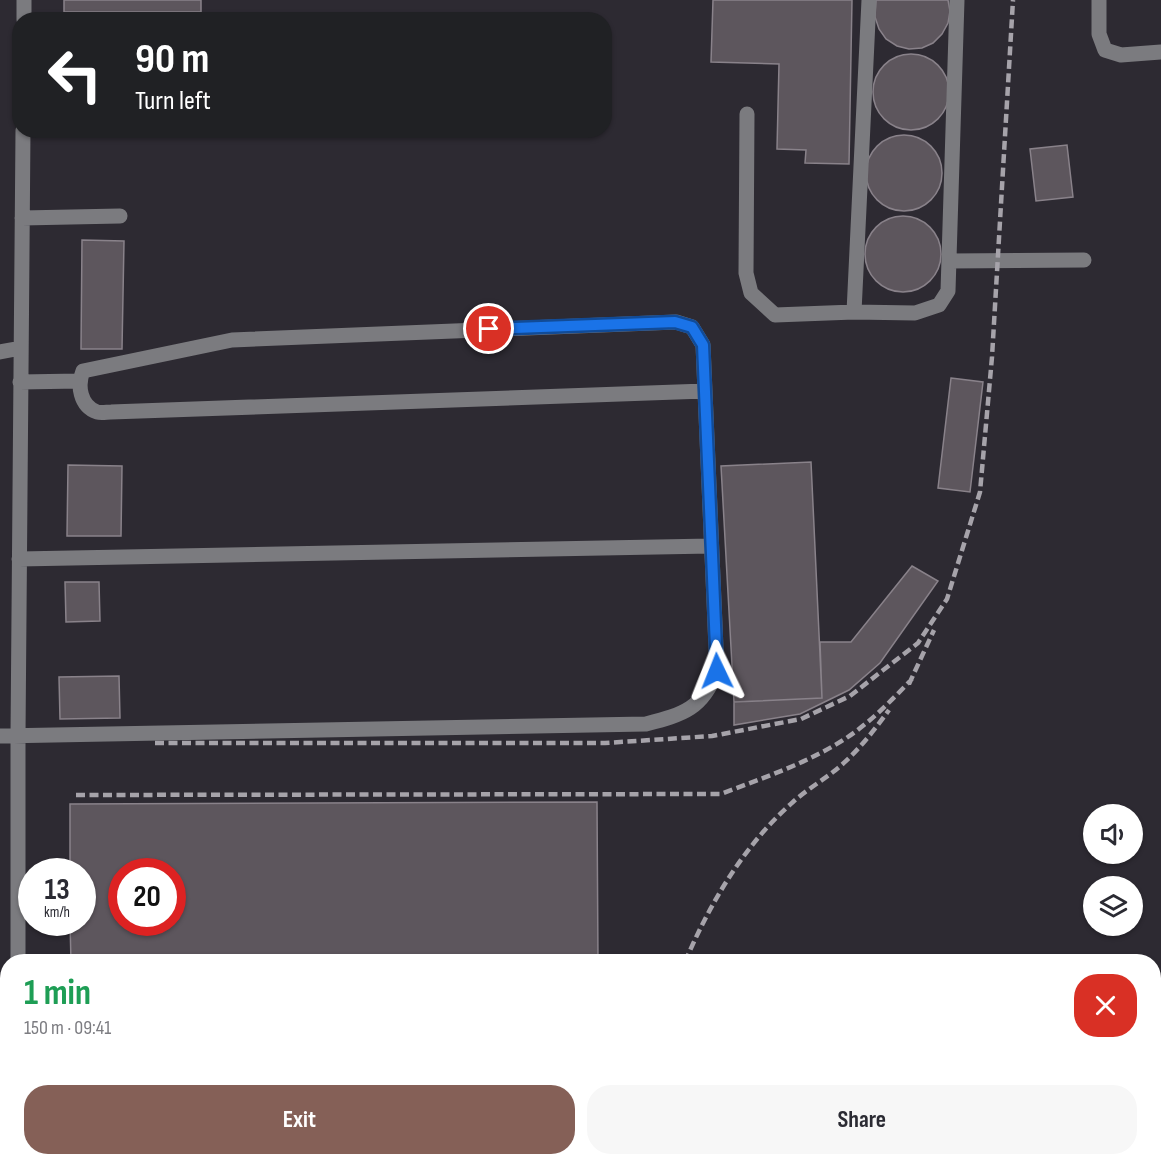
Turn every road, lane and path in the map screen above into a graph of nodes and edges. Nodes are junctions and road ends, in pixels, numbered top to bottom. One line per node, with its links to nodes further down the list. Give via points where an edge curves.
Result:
1 (869, 0): 11 (street)
2 (957, 0): 10 (street)
3 (1099, 0): 4 (street, via 1100,34 1105,50 1121,55)
4 (1161, 52)
5 (747, 114): 11 (street, via 746,273 751,293 775,315)
6 (23, 138): 8 (street)
7 (120, 216): 8 (street)
8 (22, 218): 12 (street)
9 (1084, 260): 10 (street)
10 (949, 261): 11 (street, via 948,291 939,305 915,312)
11 (854, 312)
12 (21, 348): 13 (street); 15 (street)
13 (0, 352)
14 (79, 381): 15 (street); 16 (street, via 86,403 96,412); 16 (street, via 83,371 232,340 675,322 692,327 703,345)
15 (20, 382): 18 (street)
16 (705, 391): 17 (street)
17 (711, 546): 18 (street); 20 (street, via 717,671 695,707 670,718 646,724)
18 (19, 559): 20 (street)
19 (0, 736): 20 (street)
20 (18, 736): 21 (street)
21 (18, 954)

